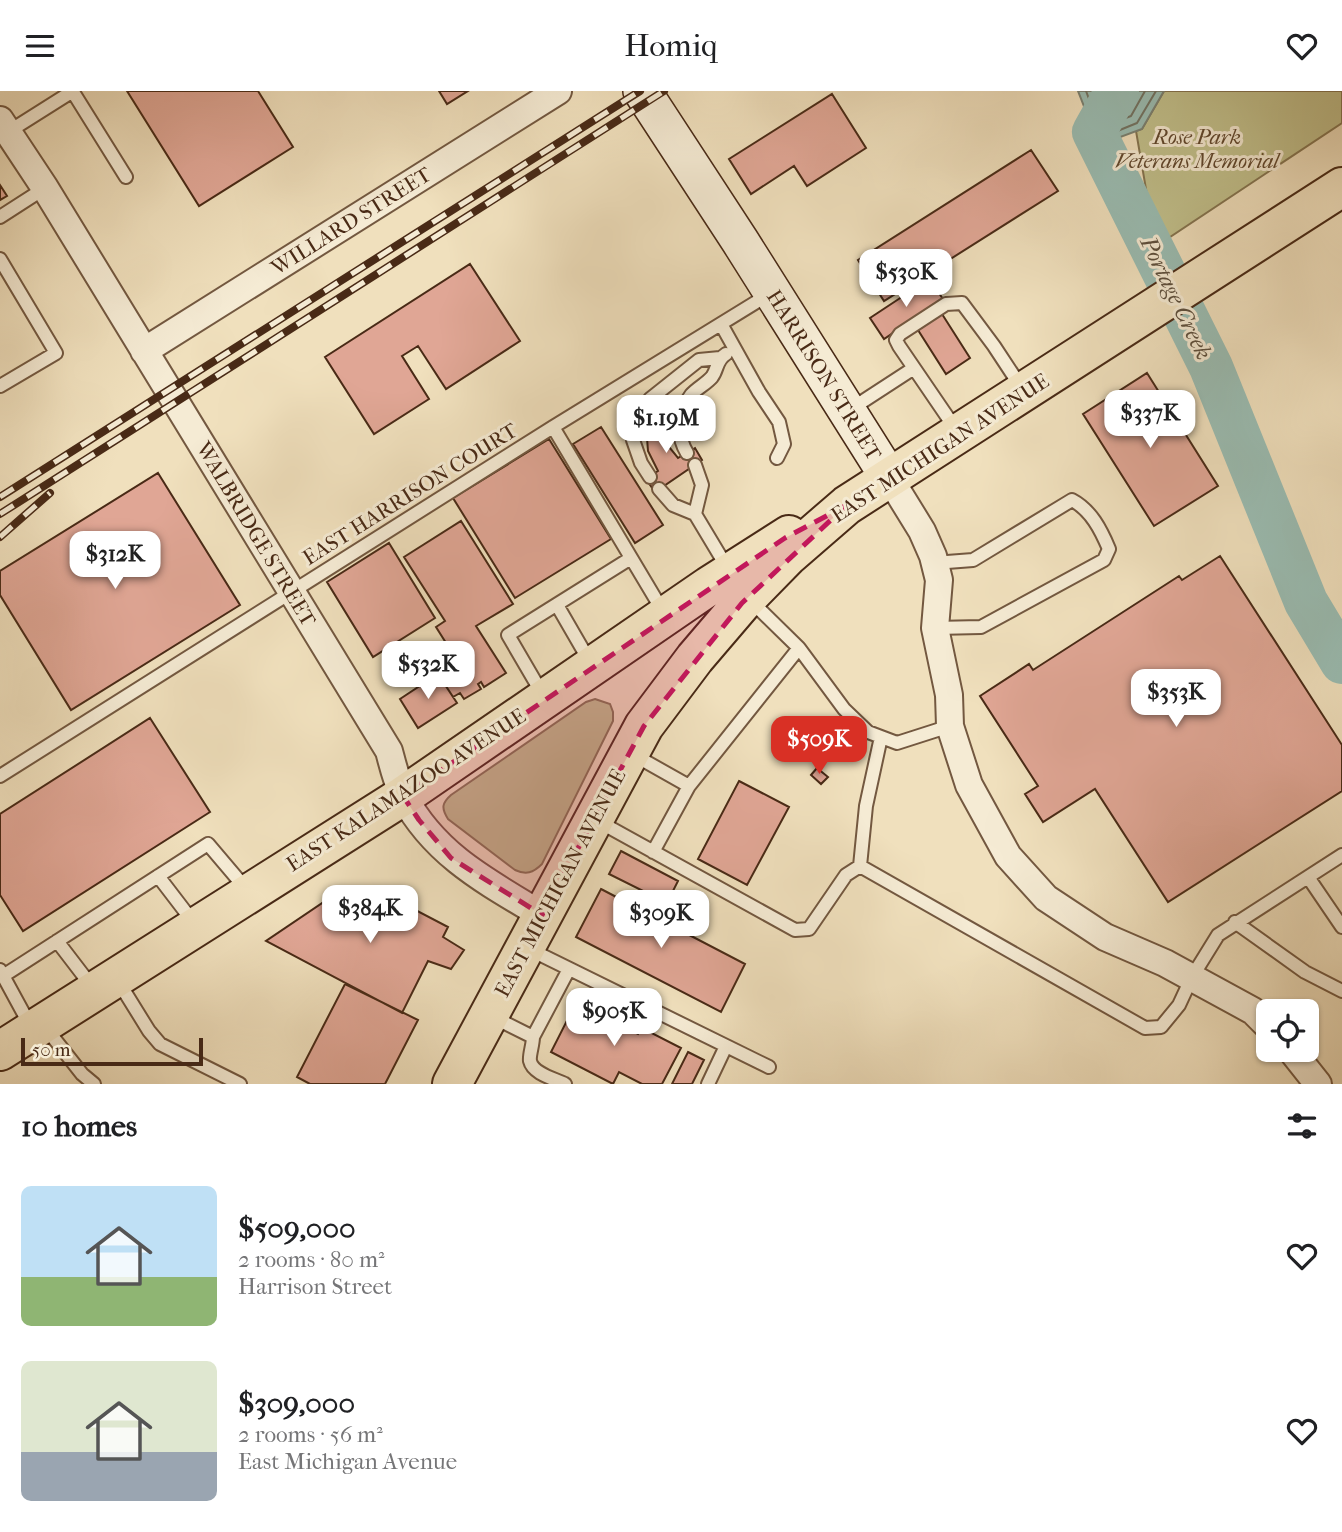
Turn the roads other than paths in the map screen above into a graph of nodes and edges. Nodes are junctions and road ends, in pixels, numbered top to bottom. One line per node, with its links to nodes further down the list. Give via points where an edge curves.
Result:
1 (73, 91): 4 (lane); 5 (lane)
2 (558, 91): 13 (street, WILLARD STREET)
3 (642, 91): 10 (street, HARRISON STREET)
4 (4, 126): 7 (street, WALBRIDGE STREET)
5 (126, 177)
6 (1342, 187): 17 (main road, EAST MICHIGAN AVENUE)
7 (45, 188): 8 (lane); 13 (street, WALBRIDGE STREET)
8 (0, 216)
9 (0, 259): 16 (lane, via 56,353)
10 (772, 293): 11 (lane, EAST HARRISON COURT); 18 (street, HARRISON STREET)
11 (721, 324): 12 (lane); 19 (lane, EAST HARRISON COURT)
12 (735, 348): 14 (lane); 22 (lane, via 779,422 784,444)
13 (145, 351): 32 (street, WALBRIDGE STREET)
14 (720, 358): 21 (lane, via 713,376 690,396 680,418 681,444); 24 (lane, via 699,360 650,399 637,417 633,440)
15 (914, 368): 17 (lane, via 896,340 900,334 946,304 961,303); 18 (lane); 20 (lane)
16 (0, 386)
17 (1024, 392): 20 (main road, EAST MICHIGAN AVENUE)
18 (848, 411): 25 (street, HARRISON STREET)
19 (553, 427): 29 (lane); 32 (lane, EAST HARRISON COURT)
20 (959, 434): 25 (main road, EAST MICHIGAN AVENUE)
21 (687, 453)
22 (777, 459)
23 (695, 465): 28 (lane, via 702,485)
24 (650, 477)
25 (890, 479): 27 (main road, EAST MICHIGAN AVENUE); 30 (street, HARRISON STREET, via 922,531)
26 (659, 489): 28 (lane, via 673,505)
27 (847, 505): 31 (main road, EAST KALAMAZOO AVENUE, via 785,538)
28 (695, 515): 31 (lane)
29 (631, 558): 33 (lane); 34 (lane)
30 (934, 563): 35 (street, HARRISON STREET, via 939,580); 35 (lane, via 973,560 1072,500 1082,505 1109,549 1104,560 981,627)
31 (738, 585): 34 (main road, EAST KALAMAZOO AVENUE); 36 (lane); 41 (main road, EAST MICHIGAN AVENUE, via 695,658)
32 (292, 592): 42 (lane, EAST HARRISON COURT); 44 (street, WALBRIDGE STREET, via 389,751)
33 (557, 605): 37 (lane); 38 (lane, via 508,635)
34 (666, 615): 37 (main road, EAST KALAMAZOO AVENUE)
35 (935, 628): 39 (street, HARRISON STREET, via 949,695)
36 (799, 648): 40 (lane, via 844,709 867,731); 43 (lane)
37 (592, 666): 38 (main road, EAST KALAMAZOO AVENUE)
38 (545, 698): 44 (main road, EAST KALAMAZOO AVENUE)
39 (950, 726): 40 (lane, via 897,743); 59 (street, HARRISON STREET, via 983,813 1008,856 1046,898 1105,937)
40 (881, 737): 48 (lane, via 866,806)
41 (630, 752): 43 (lane); 45 (main road, EAST MICHIGAN AVENUE)
42 (0, 776)
43 (689, 786): 46 (lane)
44 (403, 796): 51 (main road, EAST KALAMAZOO AVENUE); 55 (street, WALBRIDGE STREET, via 451,858)
45 (594, 819): 46 (lane); 55 (main road, EAST MICHIGAN AVENUE)
46 (653, 852): 48 (lane, via 795,930 809,929 846,875)
47 (1342, 855): 50 (lane)
48 (860, 866): 59 (lane, via 1145,1028 1161,1027 1179,1005)
49 (158, 876): 51 (lane, via 208,843); 53 (lane); 56 (lane)
50 (1308, 877): 52 (lane); 54 (lane)
51 (250, 893): 53 (main road, EAST KALAMAZOO AVENUE)
52 (1235, 922): 59 (lane, via 1218,935); 61 (lane, via 1305,972)
53 (197, 926): 60 (main road, EAST KALAMAZOO AVENUE)
54 (1342, 927)
55 (534, 931): 57 (lane); 63 (main road, EAST MICHIGAN AVENUE)
56 (57, 941): 58 (lane); 60 (lane)
57 (569, 969): 65 (lane); 66 (lane)
58 (2, 973): 64 (lane)
59 (1192, 977): 62 (street, HARRISON STREET)
60 (106, 984): 64 (main road, EAST KALAMAZOO AVENUE); 71 (lane, via 160,1044)
61 (1342, 991)
62 (1256, 1014)
63 (489, 1016): 65 (lane); 72 (main road, EAST MICHIGAN AVENUE)
64 (38, 1027): 67 (main road, EAST KALAMAZOO AVENUE); 70 (lane)
65 (533, 1037): 73 (lane, via 533,1066)
66 (726, 1046): 69 (lane); 74 (lane)
67 (0, 1051)
68 (1301, 1062): 75 (street)
69 (769, 1067)
70 (94, 1084)
71 (240, 1084)
72 (452, 1084)
73 (565, 1084)
74 (708, 1084)
75 (1318, 1084)

